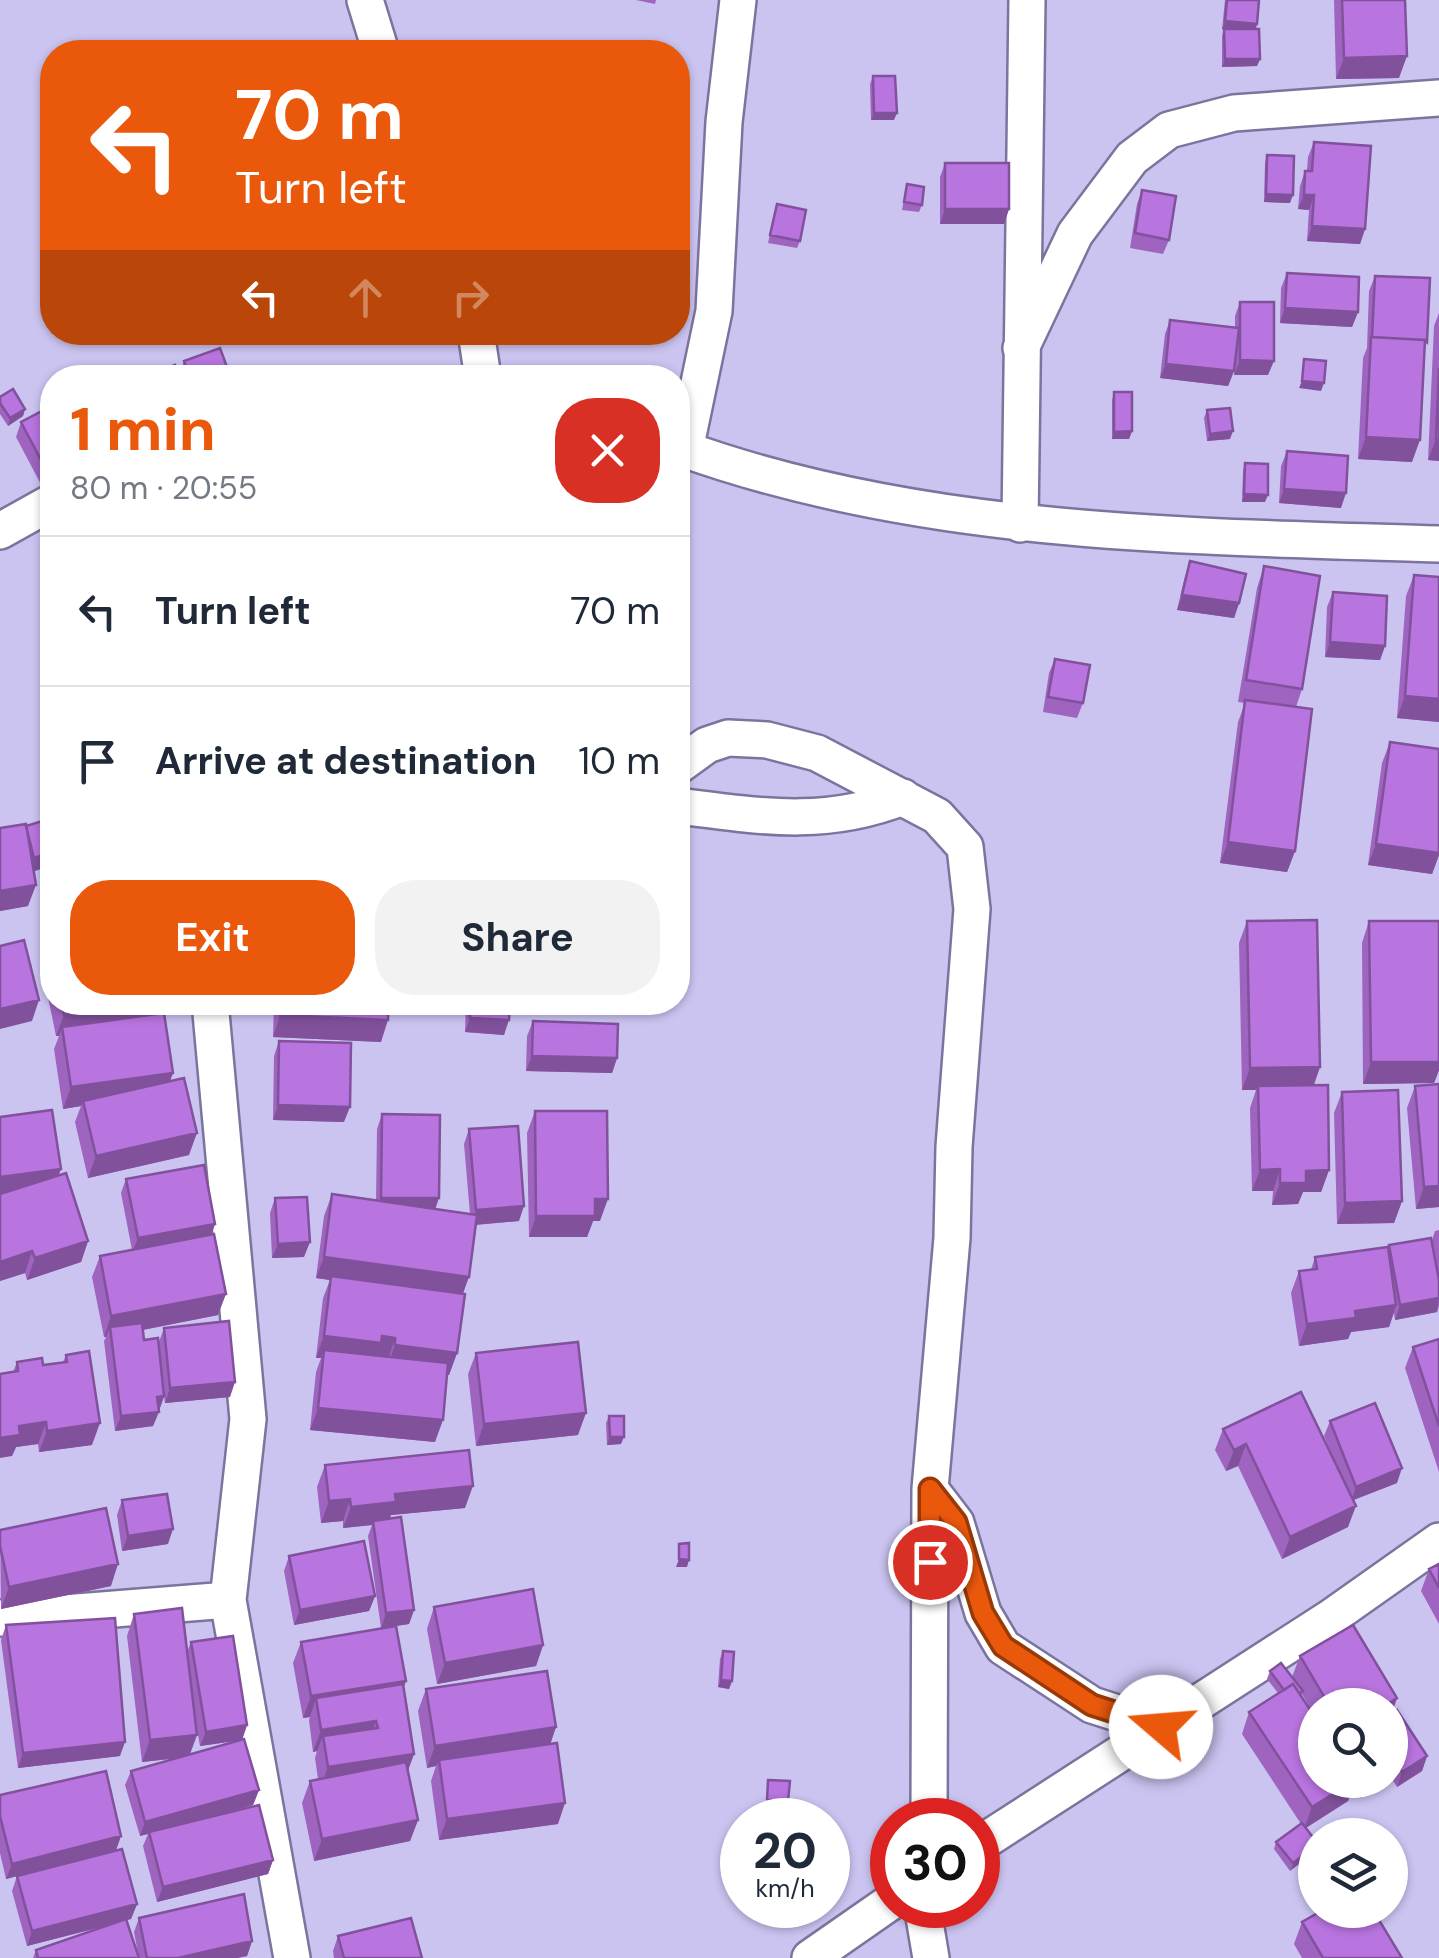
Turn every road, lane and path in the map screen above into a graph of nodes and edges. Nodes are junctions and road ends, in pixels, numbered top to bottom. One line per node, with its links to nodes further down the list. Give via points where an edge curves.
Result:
1 (365, 0): 4 (street)
2 (738, 0): 7 (street, via 714,311)
3 (1027, 0): 6 (street)
4 (377, 40)
5 (1439, 98): 6 (street, via 1234,113 1168,130 1132,158 1075,234)
6 (1021, 348): 10 (street)
7 (690, 411)
8 (690, 451): 10 (street, via 892,506)
9 (40, 509): 11 (street)
10 (1020, 524): 12 (street)
11 (0, 531)
12 (1439, 544)
13 (690, 758): 14 (street, via 728,738 767,740 817,754)
14 (904, 797): 15 (street, via 866,812 796,820); 17 (street, via 937,816 965,846 972,909)
15 (690, 807)
16 (211, 1015): 19 (street, via 248,1419)
17 (930, 1489): 21 (street, via 956,1522 983,1613 1003,1646 1092,1705); 22 (street)
18 (1439, 1541): 21 (street)
19 (228, 1600): 20 (street); 26 (street)
20 (0, 1618)
21 (1161, 1727): 23 (street)
22 (929, 1798)
23 (1000, 1831)
24 (870, 1916): 27 (street)
25 (925, 1928): 28 (street)
26 (292, 1958)
27 (810, 1958)
28 (930, 1958)

